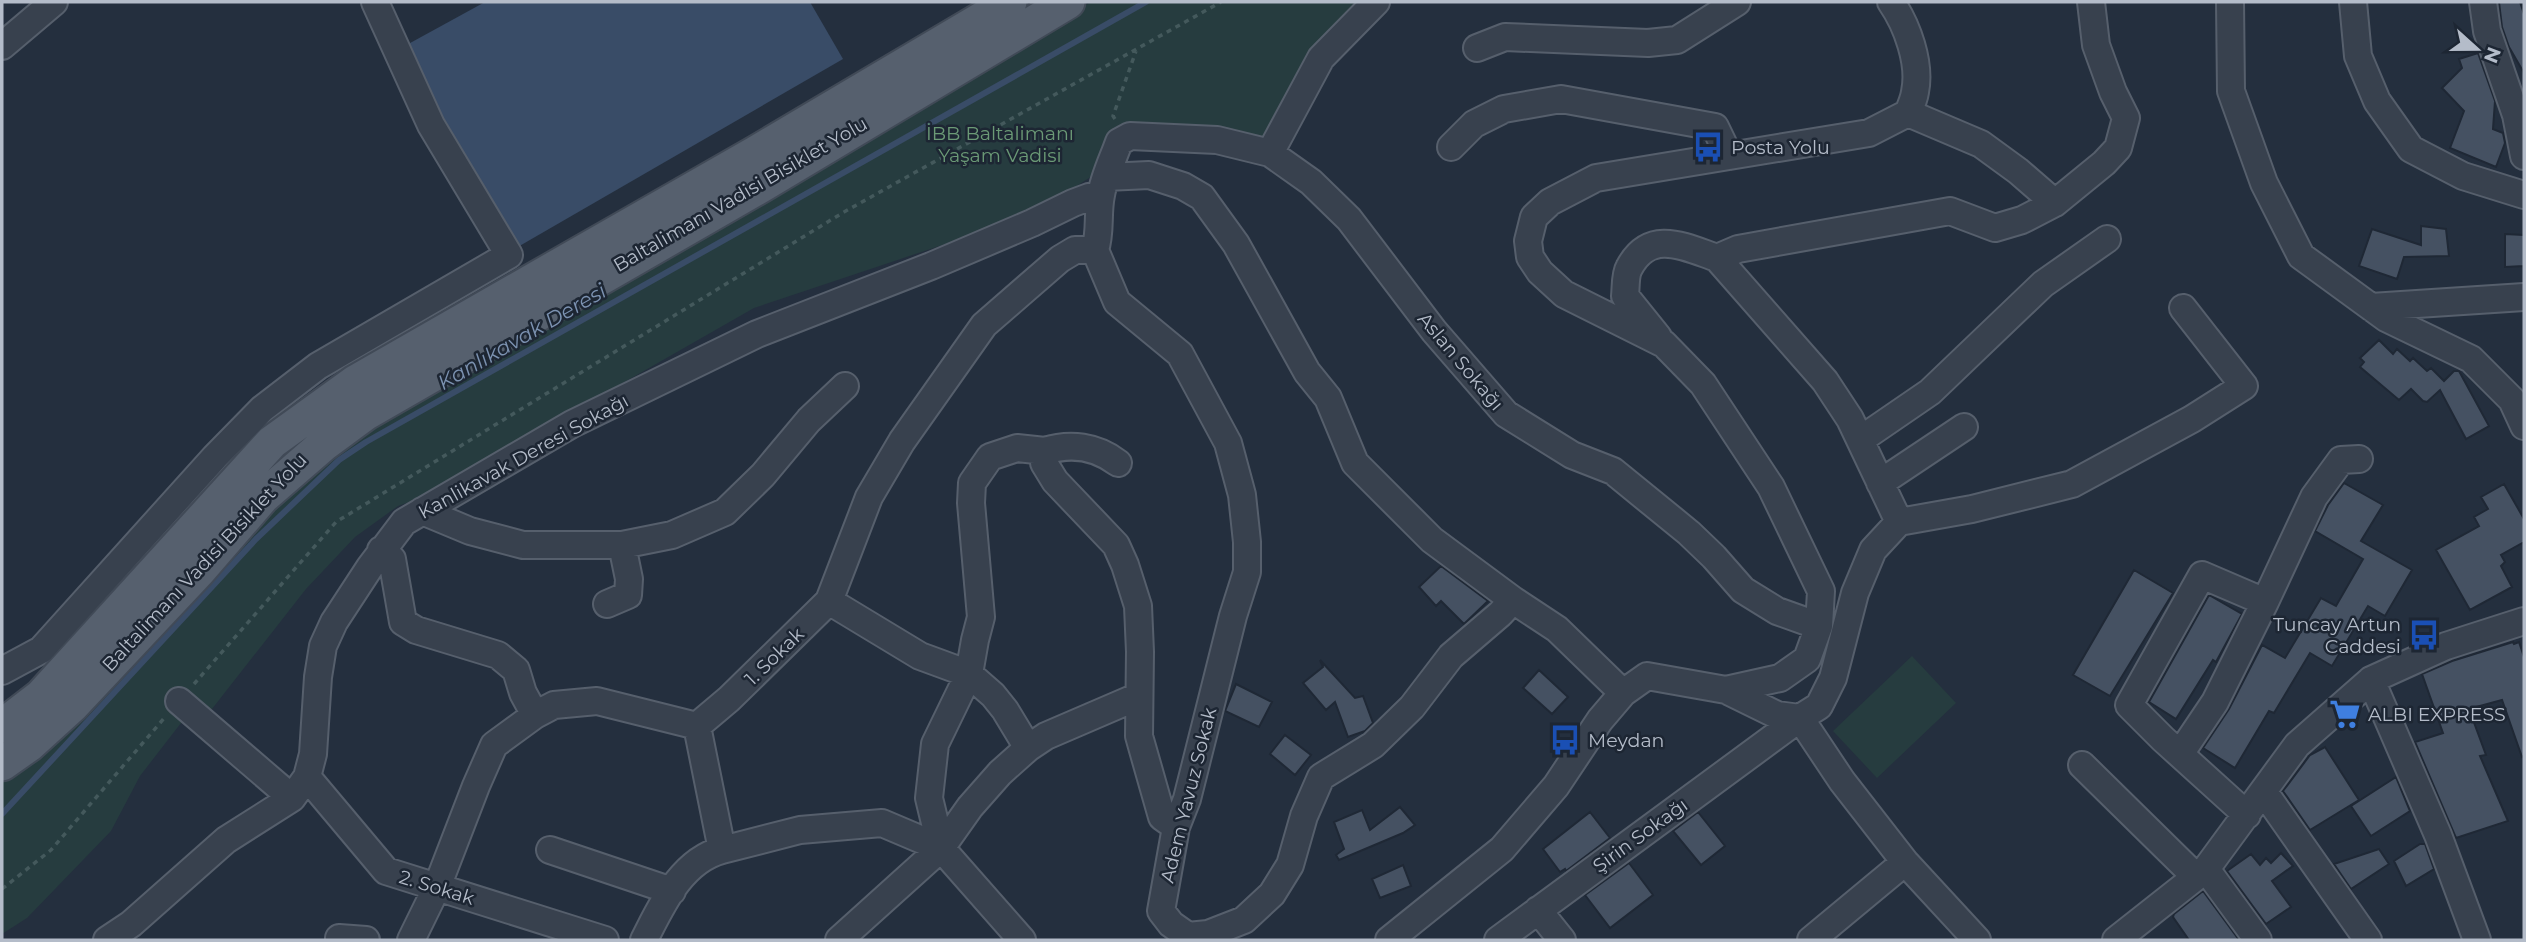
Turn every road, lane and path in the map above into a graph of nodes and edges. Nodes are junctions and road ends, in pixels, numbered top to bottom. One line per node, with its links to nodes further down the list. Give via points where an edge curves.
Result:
1 (54, 2): 12 (street)
2 (375, 2): 49 (street, via 431,125 509,255 318,366 262,409 41,650)
3 (1010, 2): 58 (main road, via 355,382 272,442 41,696)
4 (1068, 2): 62 (main road, via 761,186 365,414 263,498 73,705)
5 (1376, 2): 18 (street, via 1321,58)
6 (1737, 2): 13 (street, via 1676,40 1505,37)
7 (2091, 2): 23 (street, via 2096,45 2126,118 2118,148)
8 (2231, 2): 29 (street, via 2231,92 2264,183 2301,256)
9 (2353, 2): 22 (street, via 2358,56 2377,101 2411,149 2463,176)
10 (2483, 2): 20 (street, via 2487,32 2516,115)
11 (1891, 3): 15 (street, via 1901,16 1917,68)
12 (2, 46)
13 (1478, 48)
14 (1136, 49): 16 (path, via 1113,116)
15 (1909, 113): 19 (street, via 1869,133); 23 (street, via 1981,144)
16 (1123, 138): 18 (street, via 1217,140); 21 (street)
17 (1451, 147): 19 (street, via 1474,124 1504,108 1561,99 1715,127)
18 (1270, 153): 48 (street, Aslan Sokağı, via 1326,195 1349,219 1434,331 1506,414 1572,455 1613,471 1689,533 1743,590 1777,611)
19 (1729, 156): 30 (street, via 1597,178 1550,202 1534,217 1528,241 1530,257 1540,272 1564,294)
20 (2524, 156)
21 (1103, 186): 25 (street); 39 (street, Kanlikavak Deresi Sokağı, via 931,266 757,334 572,424); 43 (street, via 1149,175 1202,197 1236,244 1307,372 1328,398 1356,463 1432,540)
22 (2524, 195)
23 (2055, 203): 26 (street, via 1995,228 1951,211 1738,249)
24 (2107, 239): 34 (street, via 2043,284 1930,391)
25 (1095, 250): 44 (street, 1. Sokak, via 1076,250 1060,259 984,325 958,358 869,497); 67 (street, Adem Yavuz Sokak, via 1117,302 1180,354 1228,443 1242,495 1247,572)
26 (1717, 258): 30 (street, via 1666,242 1646,248 1628,269 1625,296); 34 (street, via 1825,381)
27 (2524, 297): 29 (street)
28 (2183, 307): 40 (street, via 2245,386 2072,484)
29 (2371, 307): 32 (street, via 2471,359 2512,400)
30 (1664, 344): 48 (street, via 1703,384 1771,487 1821,592)
31 (845, 386): 41 (street, via 725,512 672,535)
32 (2524, 426)
33 (1964, 427): 38 (street)
34 (1860, 440): 38 (street)
35 (1045, 451): 37 (street, via 1060,446 1086,447); 50 (street, via 1017,448 990,457 972,483 982,617); 54 (street, via 1044,463 1055,481 1116,545 1125,565 1138,606)
36 (2359, 460): 45 (street, via 2341,460 2314,497)
37 (1118, 463)
38 (1880, 483): 40 (street)
39 (422, 511): 41 (street, via 470,531 523,545); 42 (street, Kanlikavak Deresi Sokağı, via 404,522)
40 (1899, 522): 57 (street, Şirin Sokağı, via 1874,550 1855,593 1833,678 1819,706)
41 (622, 545): 46 (street, via 628,595)
42 (382, 550): 56 (street, via 392,559 403,622 498,655 516,670); 64 (street, Kanlikavak Deresi Sokağı, via 323,646 313,754)
43 (1514, 600): 53 (street, via 1557,629); 67 (street, Adem Yavuz Sokak, via 1451,656 1412,707 1373,745 1321,777 1290,865 1272,894 1244,920 1208,934 1188,936 1161,911)
44 (829, 601): 50 (street, via 920,656); 59 (street, 1. Sokak)
45 (2265, 602): 61 (street, via 2215,702); 61 (street, via 2203,575 2129,705)
46 (607, 604)
47 (2524, 621): 51 (street, via 2446,646)
48 (1819, 626): 52 (street, via 1807,659 1789,672)
49 (2, 671)
50 (969, 674): 60 (street, via 993,695); 68 (street, via 935,744 929,798)
51 (2371, 680): 65 (street, via 2297,745); 92 (street, via 2438,835)
52 (1726, 690): 53 (street, via 1647,676); 57 (street)
53 (1623, 693): 84 (street, via 1556,786 1502,849)
54 (1139, 696): 60 (street, via 1057,730); 67 (street, via 1139,736 1149,779 1162,817)
55 (179, 701): 64 (street, 2. Sokak)
56 (535, 715): 59 (street, via 554,705 597,701); 73 (street, via 494,745)
57 (1791, 724): 71 (street); 75 (street, Şirin Sokağı)
58 (2, 726)
59 (697, 726): 70 (street)
60 (1028, 748): 68 (street, via 970,807)
61 (2180, 754): 66 (street)
62 (2, 764)
63 (2082, 765): 72 (street)
64 (299, 788): 73 (street, 2. Sokak, via 386,872); 77 (street, via 226,840 131,925)
65 (2264, 792): 66 (street); 91 (street)
66 (2247, 815): 72 (street)
67 (1176, 827)
68 (940, 848): 70 (street, via 882,822 800,830); 82 (street); 83 (street)
69 (550, 850): 74 (street)
70 (722, 850): 74 (street, via 706,854)
71 (1905, 862): 87 (street); 88 (street)
72 (2201, 873): 89 (street); 90 (street)
73 (437, 887): 79 (street); 80 (street, 2. Sokak)
74 (672, 891): 81 (street)
75 (1538, 910): 85 (street, Şirin Sokağı); 86 (street)
76 (340, 938): 78 (street)
77 (107, 940)
78 (366, 940)
79 (411, 940)
80 (605, 940)
81 (644, 940)
82 (839, 940)
83 (1022, 940)
84 (1389, 940)
85 (1498, 940)
86 (1562, 940)
87 (1811, 940)
88 (1977, 940)
89 (2116, 940)
90 (2258, 940)
91 (2368, 940)
92 (2477, 940)

